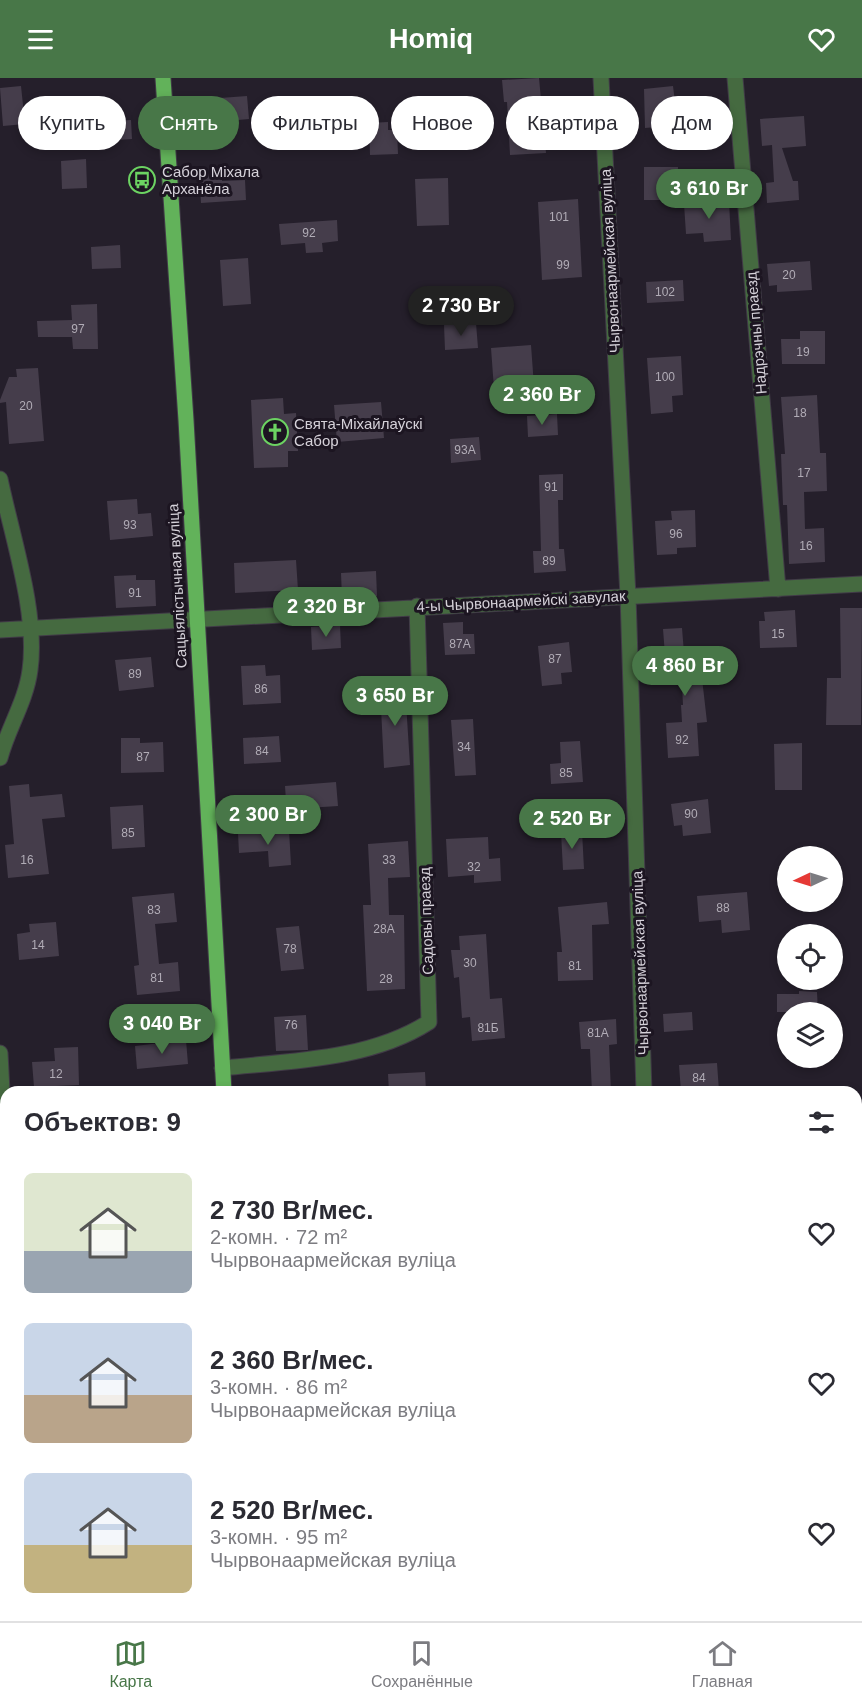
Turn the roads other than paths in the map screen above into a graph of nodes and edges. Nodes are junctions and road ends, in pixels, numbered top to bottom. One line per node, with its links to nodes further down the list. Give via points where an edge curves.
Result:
1 (163, 78): 9 (main road, Сацыялістычная вуліца)
2 (601, 78): 7 (street, Чырвонаармейская вуліца)
3 (735, 78): 6 (street, Надрэчны праезд)
4 (0, 479): 10 (street)
5 (862, 584): 6 (street, 4-ы Чырвонаармейскі завулак)
6 (778, 589): 7 (street, 4-ы Чырвонаармейскі завулак)
7 (628, 596): 8 (street, 4-ы Чырвонаармейскі завулак); 17 (street, Чырвонаармейская вуліца)
8 (417, 606): 9 (street, 4-ы Чырвонаармейскі завулак); 14 (street, Садовы праезд, via 429,1022 410,1034 332,1057)
9 (197, 619): 10 (street, 4-ы Чырвонаармейскі завулак); 14 (main road, Сацыялістычная вуліца)
10 (32, 628): 11 (street, 4-ы Чырвонаармейскі завулак); 12 (street, via 30,671)
11 (0, 630)
12 (0, 758)
13 (0, 1053): 15 (street)
14 (222, 1068): 16 (main road, Сацыялістычная вуліца)
15 (2, 1086)
16 (224, 1086)
17 (644, 1086)

